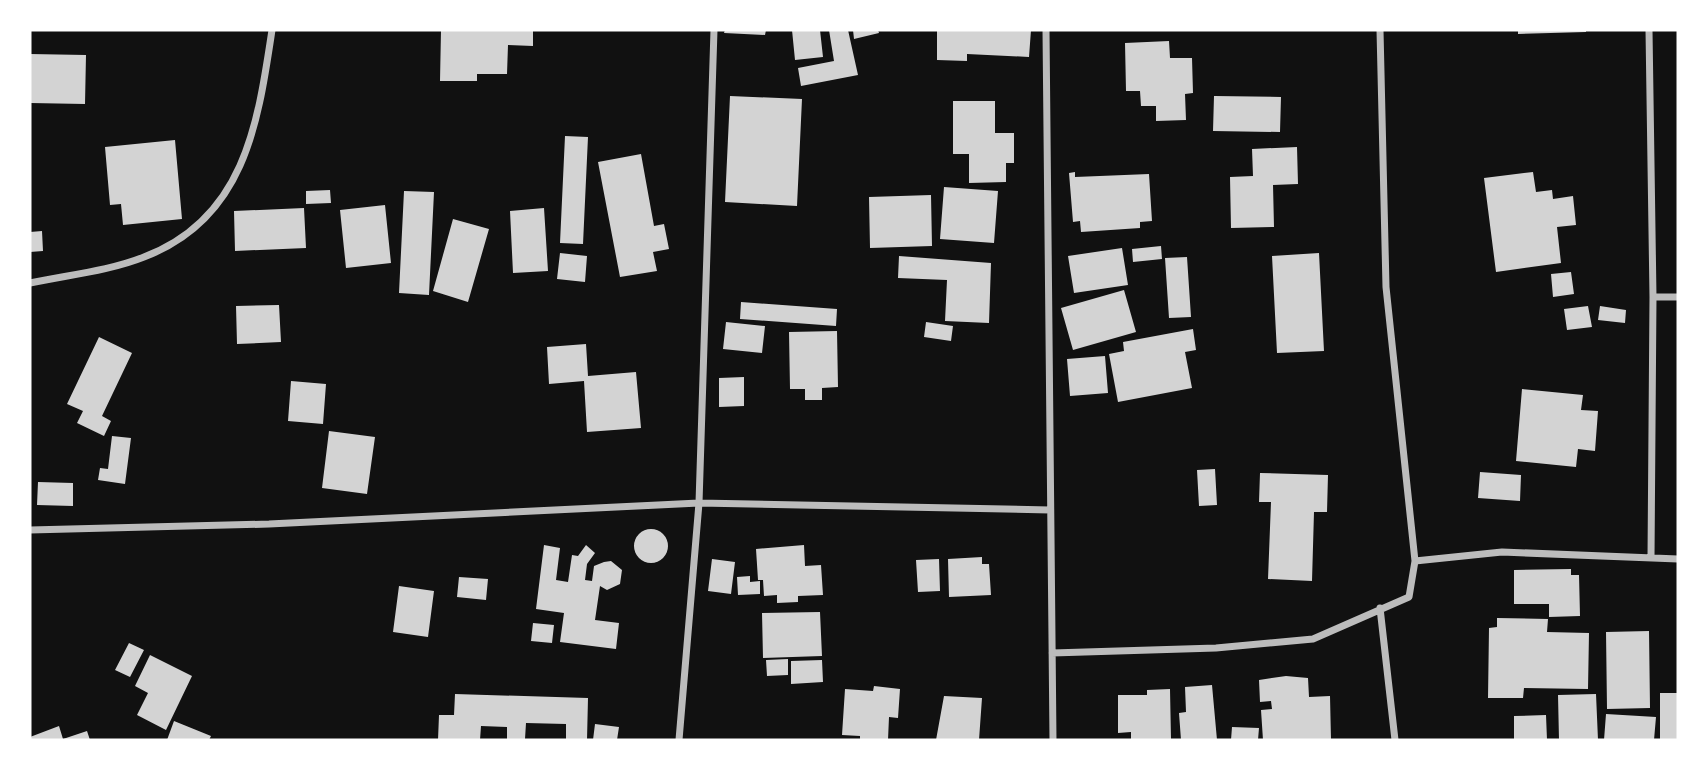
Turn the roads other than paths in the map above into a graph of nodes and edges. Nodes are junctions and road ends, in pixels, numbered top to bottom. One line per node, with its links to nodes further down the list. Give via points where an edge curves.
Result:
1 (272, 30): 6 (street, via 251,140 222,201 185,235 144,257)
2 (714, 30): 9 (street)
3 (1046, 30): 10 (street)
4 (1380, 30): 14 (street, via 1387,287)
5 (1649, 30): 7 (street)
6 (30, 283)
7 (1653, 297): 8 (street); 12 (street)
8 (1678, 297)
9 (699, 503): 10 (street); 11 (street, via 270,524); 17 (street)
10 (1050, 510): 16 (street)
11 (30, 530)
12 (1651, 558): 13 (street); 14 (street, via 1502,552)
13 (1678, 559)
14 (1415, 561): 15 (street, via 1409,597)
15 (1380, 608): 16 (street, via 1313,639 1216,648); 19 (street)
16 (1052, 653): 18 (street)
17 (679, 740)
18 (1053, 740)
19 (1395, 740)

